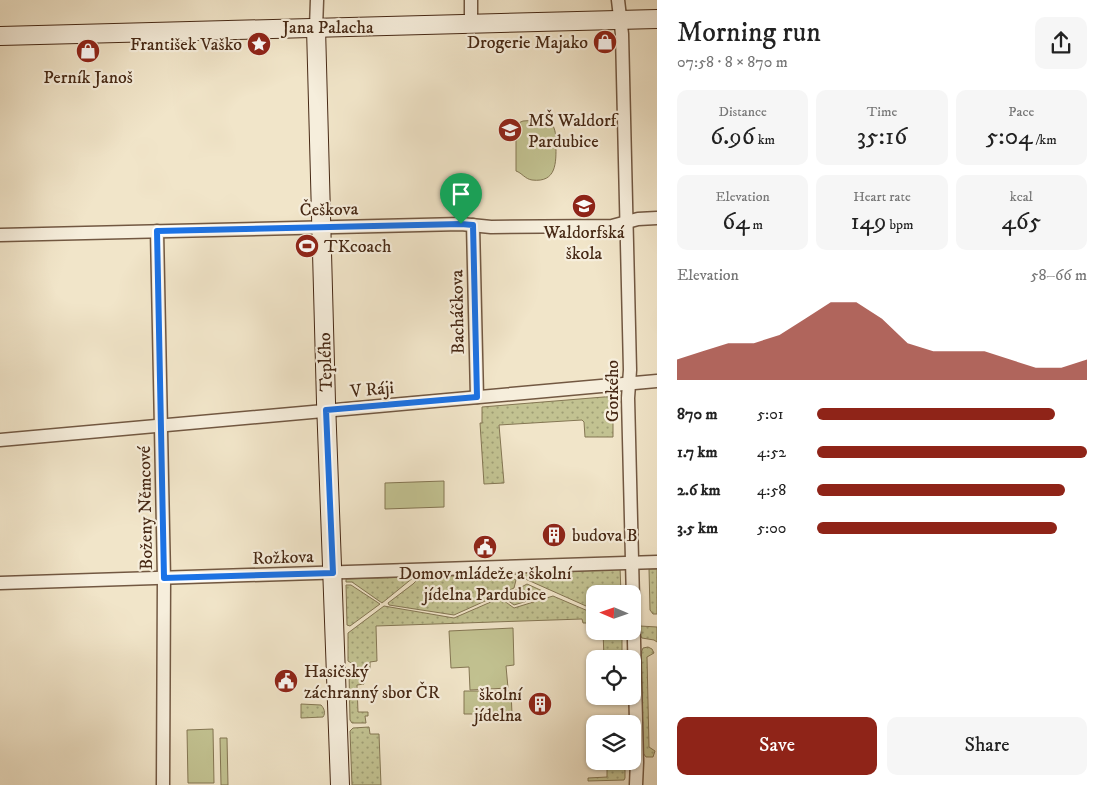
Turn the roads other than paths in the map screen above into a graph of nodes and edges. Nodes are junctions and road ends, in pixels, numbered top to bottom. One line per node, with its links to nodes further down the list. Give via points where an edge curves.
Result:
1 (318, 0): 7 (street)
2 (471, 0): 6 (street)
3 (618, 0): 5 (street, Gorkého)
4 (657, 19): 5 (main road, Jana Palacha)
5 (620, 20): 6 (main road, Jana Palacha); 10 (street, Gorkého)
6 (471, 24): 7 (main road, Jana Palacha)
7 (316, 28): 8 (main road, Jana Palacha); 12 (main road, Teplého)
8 (0, 36)
9 (657, 218): 10 (street, Češkova)
10 (627, 222): 11 (street, Češkova, via 612,226); 16 (street, Gorkého)
11 (473, 225): 12 (street, Češkova); 17 (street, Bacháčkova)
12 (320, 226): 13 (street, Češkova); 18 (main road, Teplého)
13 (157, 231): 14 (street, Češkova); 19 (street, Boženy Němcové)
14 (0, 235)
15 (657, 381): 16 (street, V Ráji)
16 (629, 384): 17 (street, V Ráji); 22 (street, Gorkého)
17 (477, 397): 18 (street, V Ráji)
18 (326, 410): 19 (street, V Ráji); 23 (main road, Teplého)
19 (161, 425): 20 (street, V Ráji); 24 (street, Boženy Němcové)
20 (0, 440)
21 (657, 562): 22 (street, Rožkova)
22 (632, 563): 23 (street, Rožkova); 26 (street, Gorkého)
23 (333, 573): 24 (street, Rožkova); 30 (main road, Teplého)
24 (164, 578): 25 (street, Rožkova); 29 (street, Boženy Němcové)
25 (0, 584)
26 (636, 715)
27 (637, 770): 31 (street, Gorkého)
28 (638, 770): 32 (street, Gorkého)
29 (163, 785)
30 (340, 785)
31 (636, 785)
32 (640, 785)

